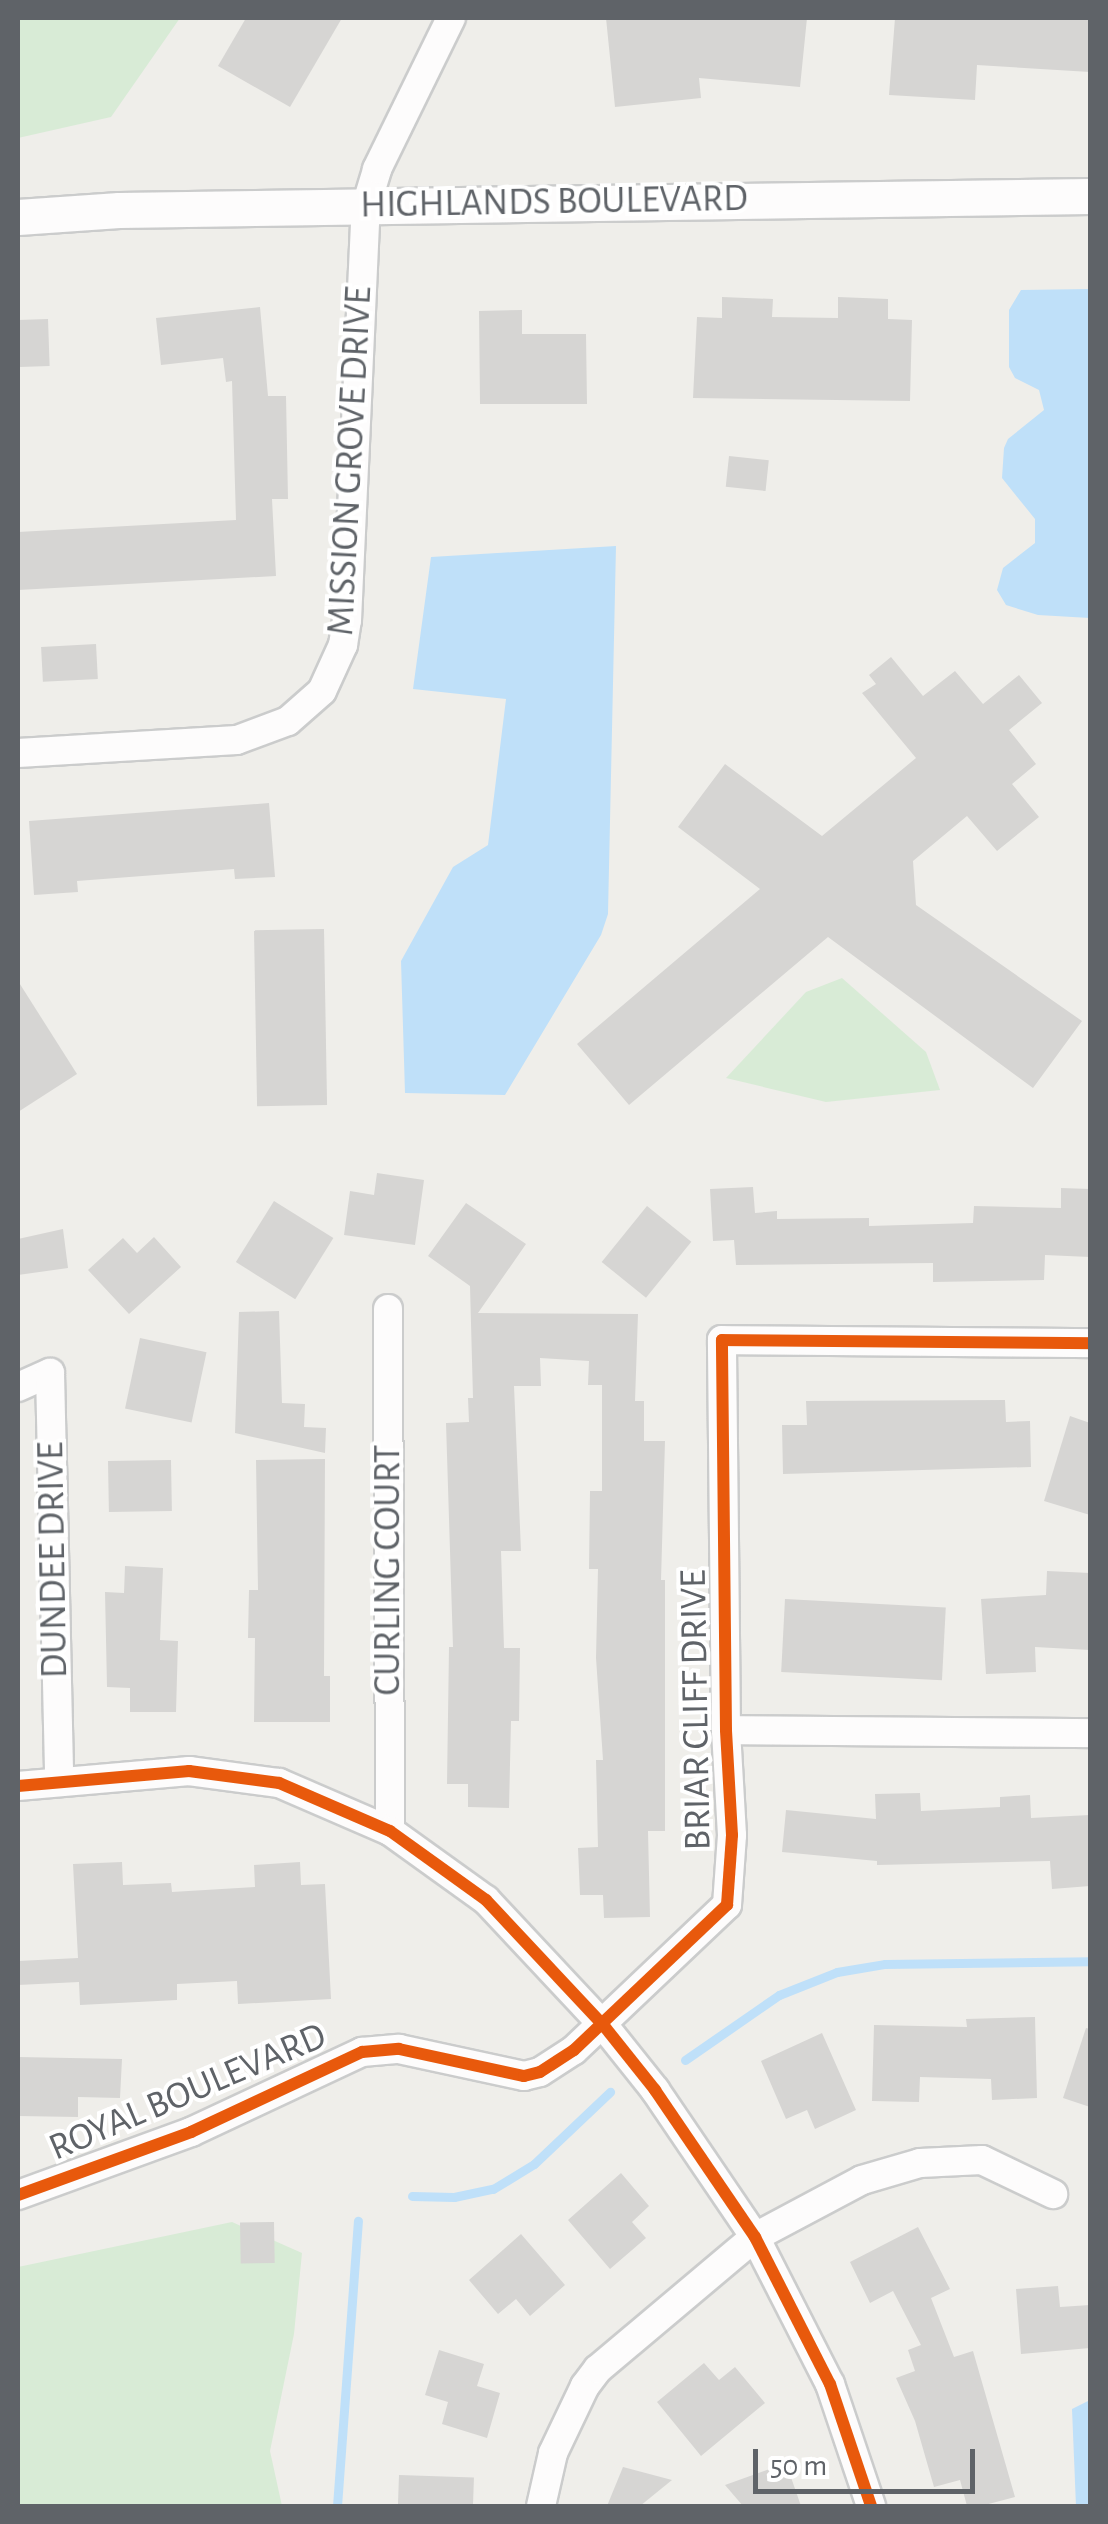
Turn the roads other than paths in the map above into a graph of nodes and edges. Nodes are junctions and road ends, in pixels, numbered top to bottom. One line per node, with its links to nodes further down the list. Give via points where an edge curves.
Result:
1 (451, 18): 3 (street, MISSION GROVE DRIVE, via 377,169)
2 (1090, 196): 3 (street, HIGHLANDS BOULEVARD)
3 (366, 206): 4 (street, HIGHLANDS BOULEVARD); 5 (street, MISSION GROVE DRIVE, via 347,620 322,691 288,721 237,740)
4 (18, 217)
5 (18, 753)
6 (388, 1308): 13 (street, CURLING COURT)
7 (1090, 1343): 9 (street, BRIAR CLIFF DRIVE, via 722,1340)
8 (18, 1387): 11 (street, DUNDEE DRIVE, via 50,1373)
9 (726, 1730): 10 (street); 14 (street, BRIAR CLIFF DRIVE, via 732,1835 727,1905)
10 (1090, 1734)
11 (58, 1782): 12 (street); 13 (street, via 189,1771 279,1783)
12 (18, 1786)
13 (390, 1831): 14 (street, via 486,1900)
14 (604, 2026): 16 (street, ROYAL BOULEVARD, via 558,2062 524,2076 410,2051 362,2052 191,2132); 17 (street, via 704,2157)
15 (1053, 2194): 17 (street, via 982,2160 920,2163 862,2180)
16 (18, 2195)
17 (755, 2238): 18 (street, via 584,2386 553,2453); 19 (street, via 830,2384)
18 (542, 2506)
19 (871, 2506)

